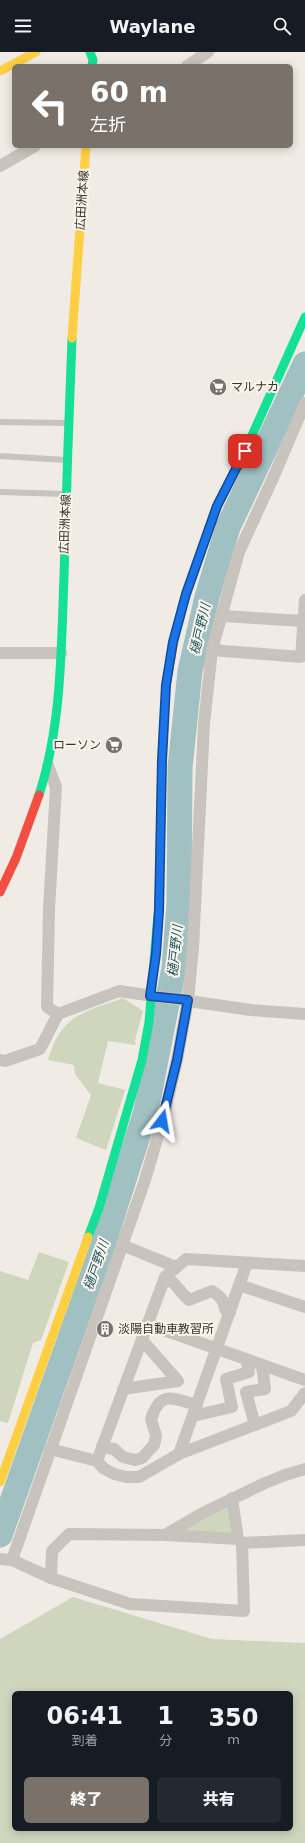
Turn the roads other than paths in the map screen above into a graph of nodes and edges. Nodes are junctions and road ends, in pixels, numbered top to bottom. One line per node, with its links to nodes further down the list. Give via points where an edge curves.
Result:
1 (36, 52): 4 (street)
2 (90, 52): 5 (street)
3 (208, 52): 6 (street)
4 (13, 64)
5 (92, 64)
6 (191, 64)
7 (12, 65): 8 (street)
8 (0, 71)
9 (32, 148): 11 (street)
10 (86, 148): 15 (street, 広田洲本線, via 72,326)
11 (0, 166)
12 (305, 317): 28 (street, via 245,451 217,506 186,594 173,642 166,685 159,911)
13 (305, 403): 21 (street, via 239,552)
14 (0, 422): 15 (lane)
15 (68, 423): 17 (street, 広田洲本線)
16 (0, 456): 17 (lane)
17 (67, 460): 19 (street, 広田洲本線)
18 (0, 492): 19 (lane)
19 (66, 494): 25 (street, 広田洲本線)
20 (305, 600): 22 (street)
21 (221, 616): 22 (street); 23 (street)
22 (304, 621): 23 (street, via 301,657)
23 (212, 650): 29 (street, via 204,724)
24 (0, 653): 25 (street)
25 (61, 653): 26 (street, 広田洲本線, via 57,710)
26 (48, 766): 27 (street, 広田洲本線, via 32,818); 30 (street, via 56,787 49,909 47,1007)
27 (0, 892)
28 (150, 996): 29 (street); 30 (street, via 119,991); 58 (street, via 142,1060 103,1194)
29 (188, 1000): 31 (street, via 251,1010); 33 (street, via 160,1130)
30 (58, 1014): 32 (street, via 40,1048 5,1061)
31 (305, 1014)
32 (0, 1060)
33 (122, 1245): 36 (street); 54 (street)
34 (247, 1262): 35 (street); 36 (street, via 186,1259); 38 (street)
35 (305, 1266)
36 (176, 1267): 37 (street)
37 (165, 1277): 40 (street, via 175,1282 182,1295 189,1300 212,1291 224,1301 225,1309); 41 (street)
38 (239, 1285): 39 (street); 40 (street)
39 (305, 1307)
40 (230, 1312): 43 (street)
41 (147, 1324): 42 (street); 43 (street)
42 (142, 1340): 47 (street); 47 (street, via 178,1381)
43 (217, 1349): 44 (street); 50 (street)
44 (246, 1359): 45 (street); 50 (street, via 249,1372 226,1379 232,1407)
45 (262, 1365): 46 (street); 52 (street, via 265,1388 246,1392)
46 (305, 1380)
47 (123, 1389): 53 (street)
48 (305, 1393): 51 (street)
49 (305, 1409): 51 (street)
50 (195, 1411): 53 (street, via 176,1398 165,1399 158,1404 151,1419 156,1436 154,1445 142,1458 135,1460 123,1457 114,1449); 55 (street)
51 (287, 1412): 52 (street)
52 (255, 1425): 55 (street)
53 (102, 1447): 56 (street)
54 (50, 1449): 56 (street); 63 (street)
55 (179, 1454): 56 (street, via 139,1477 114,1474)
56 (97, 1461)
57 (305, 1469): 59 (street, via 285,1474)
58 (0, 1482)
59 (232, 1498): 60 (street); 62 (street)
60 (165, 1535): 62 (street); 64 (street, via 70,1534 52,1550)
61 (305, 1540): 62 (street)
62 (240, 1541): 64 (street, via 244,1611 130,1604)
63 (6, 1559): 64 (street)
64 (50, 1578)

